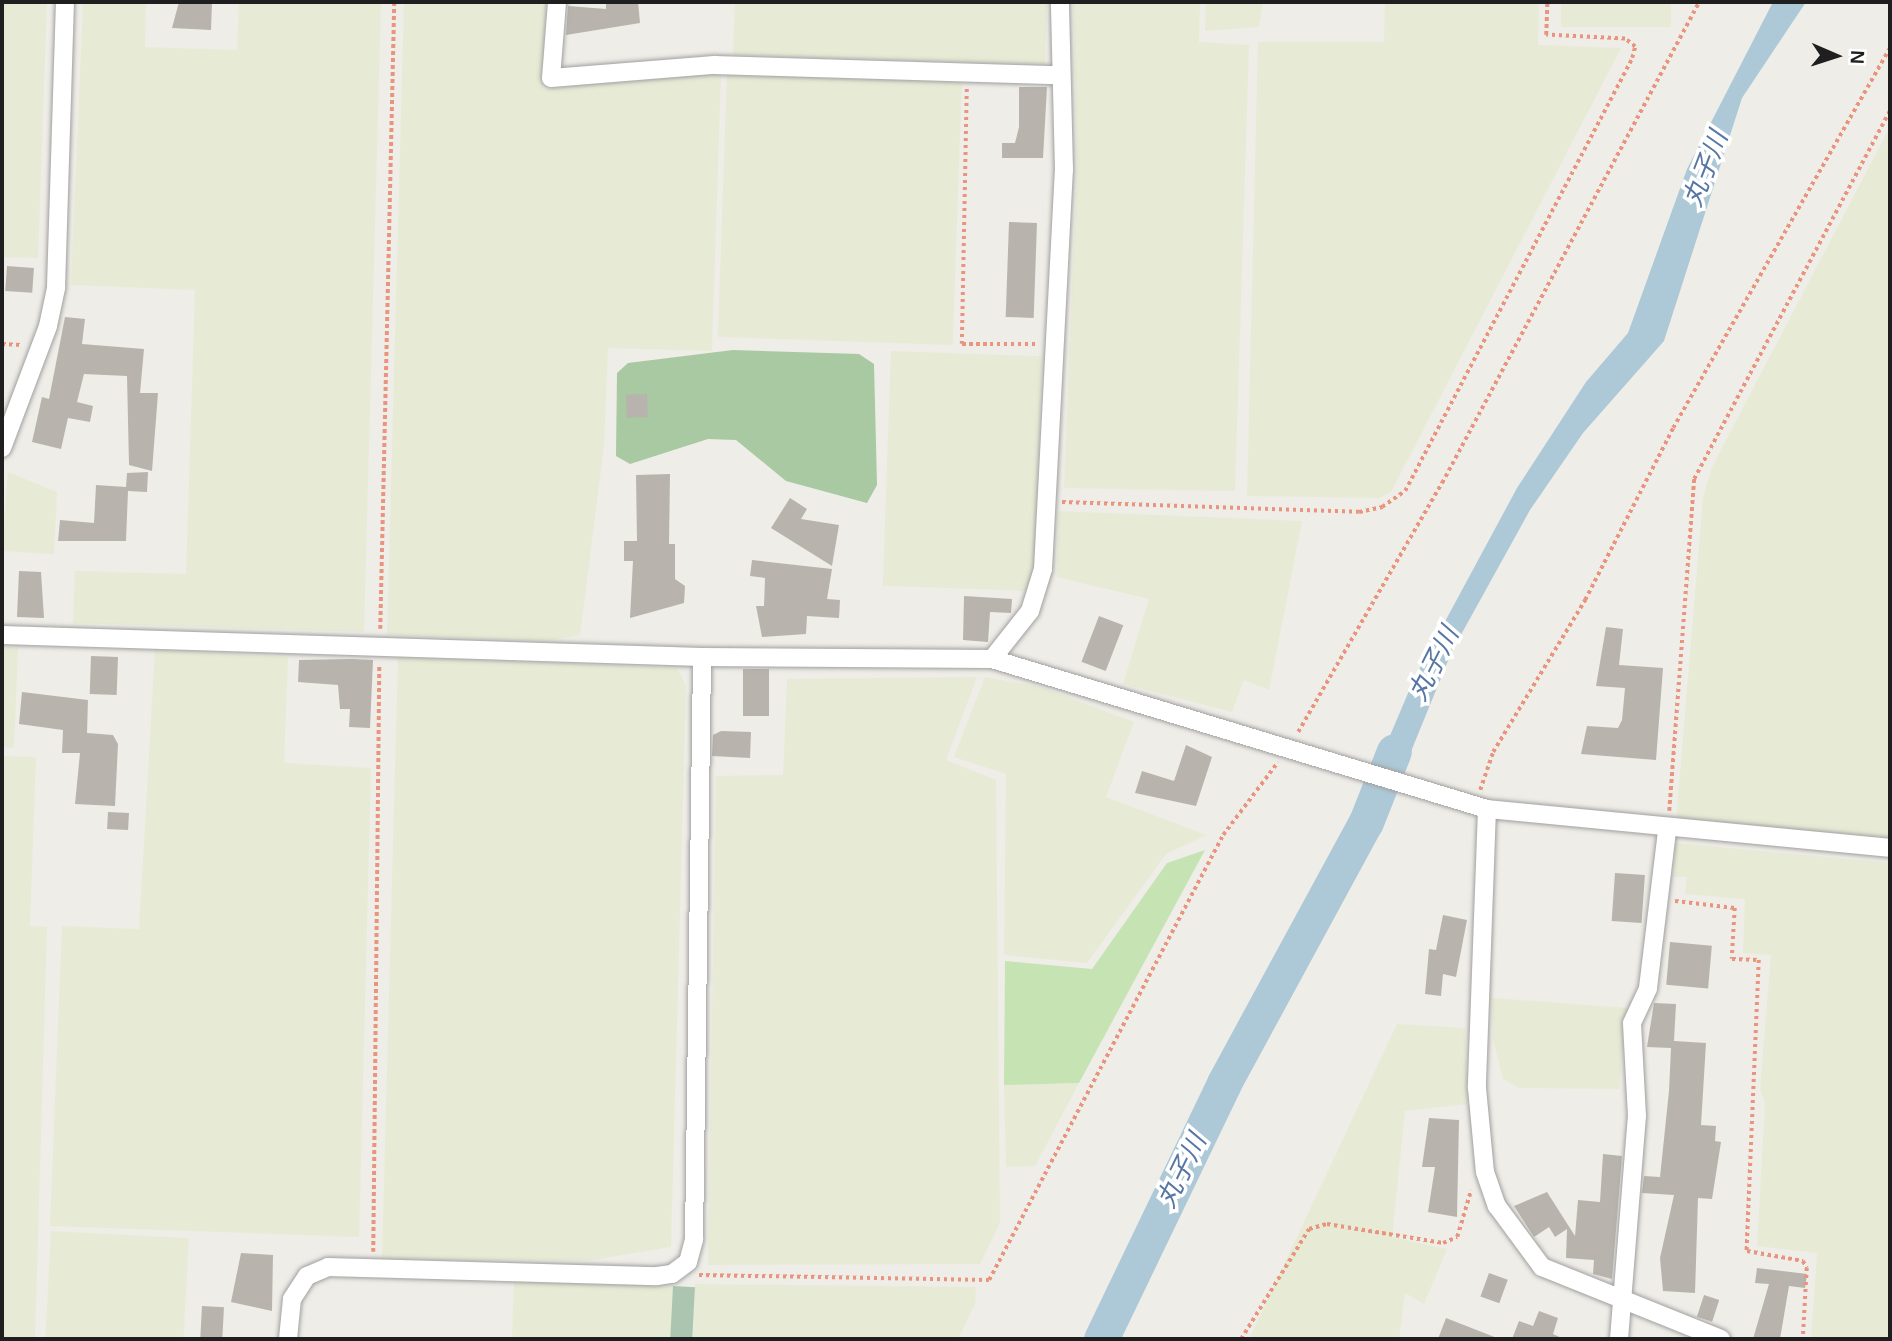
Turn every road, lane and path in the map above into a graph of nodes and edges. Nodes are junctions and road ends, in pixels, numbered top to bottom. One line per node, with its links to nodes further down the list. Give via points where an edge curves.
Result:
1 (65, 2): 12 (street, via 56,287 48,326)
2 (394, 2): 15 (path)
3 (557, 2): 8 (street, via 551,78 714,65)
4 (1060, 2): 9 (street)
5 (1547, 2): 13 (path, via 1546,34 1625,39 1635,47 1632,58 1405,491 1382,507 1359,512)
6 (1699, 2): 18 (path)
7 (1890, 48): 19 (path, via 1673,428 1585,600 1493,752)
8 (967, 72): 9 (street); 11 (path, via 962,344)
9 (1057, 75): 11 (street, via 1064,170)
10 (1890, 111): 20 (path, via 1694,479)
11 (1052, 344): 13 (street)
12 (2, 448)
13 (1046, 501): 17 (street, via 1043,569 1030,611)
14 (2, 635): 15 (street)
15 (380, 647): 16 (street); 24 (path)
16 (702, 657): 17 (street); 25 (street, via 694,1239 688,1262)
17 (992, 659): 18 (street)
18 (1293, 751): 19 (street); 25 (path, via 1223,835 989,1280)
19 (1481, 806): 20 (street); 23 (street, via 1477,1088)
20 (1667, 830): 21 (street); 22 (street)
21 (1890, 848)
22 (1659, 900): 26 (street, via 1648,988 1632,1023 1637,1116); 31 (path, via 1735,908 1732,959 1759,960 1747,1251 1803,1261 1807,1268)
23 (1485, 1172): 26 (street, via 1517,1242 1542,1267); 28 (path, via 1463,1207 1457,1237 1443,1242 1327,1224 1308,1229)
24 (373, 1267): 25 (street); 27 (street, via 328,1267 307,1276 292,1299)
25 (672, 1274)
26 (1625, 1304): 29 (street); 30 (street)
27 (288, 1339)
28 (1241, 1339)
29 (1619, 1339)
30 (1721, 1339)
31 (1803, 1339)

